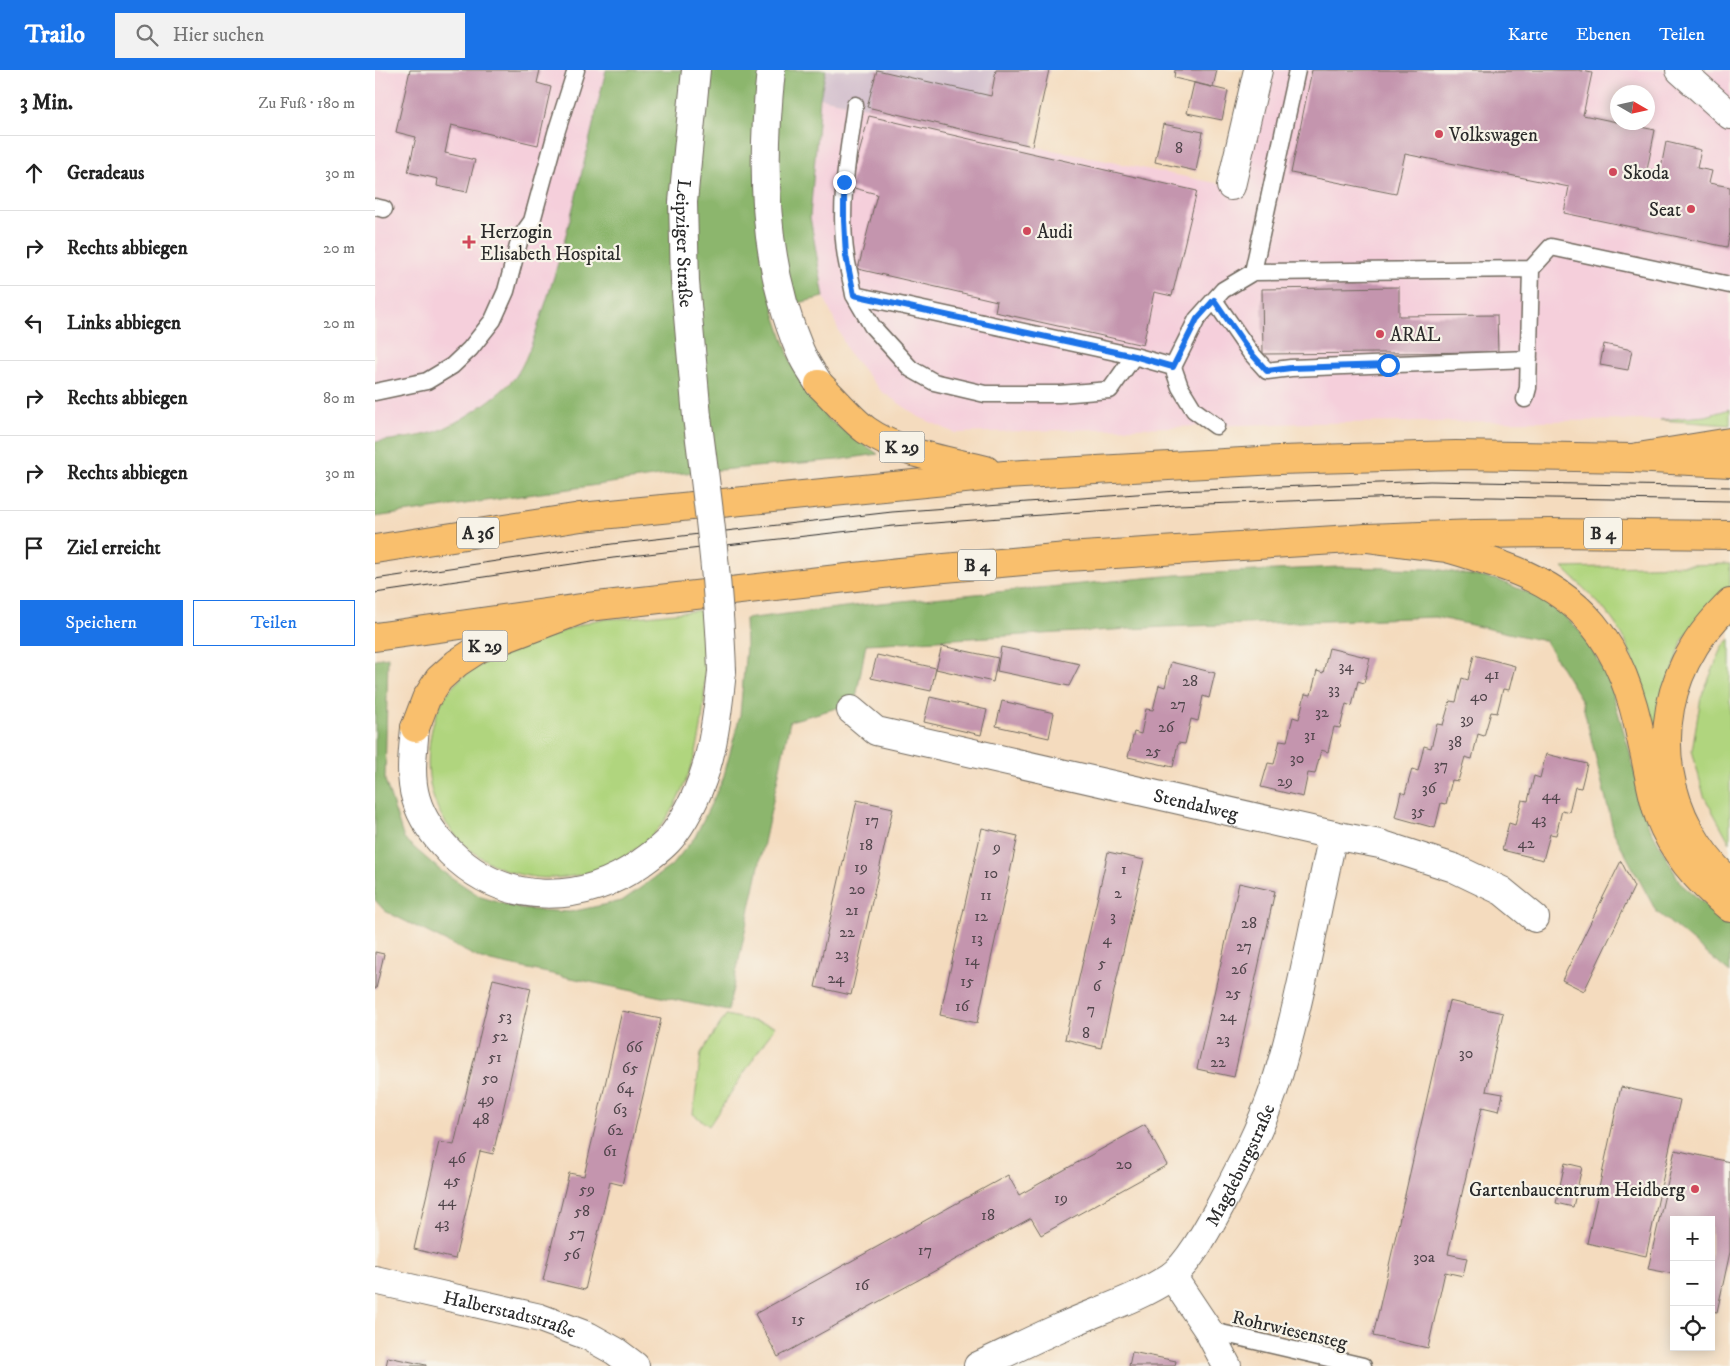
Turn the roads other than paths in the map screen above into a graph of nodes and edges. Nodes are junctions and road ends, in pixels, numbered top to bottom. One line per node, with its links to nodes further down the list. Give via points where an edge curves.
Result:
1 (576, 70): 19 (lane, via 532,221 520,238 506,291 493,320 470,349 427,381)
2 (696, 70): 33 (street, Leipziger Straße / K 29, bridge, via 683,202 685,282 697,417 713,532 722,671 713,745 703,781 671,837 631,871 585,890 530,894 476,874 439,841 416,799 412,755)
3 (771, 70): 18 (street, K 29, via 765,182 772,251 785,310 801,353)
4 (1257, 70): 9 (street)
5 (1297, 70): 11 (lane)
6 (1680, 70): 8 (street)
7 (855, 105): 13 (lane, via 844,182 846,256)
8 (1730, 115)
9 (1231, 186)
10 (1531, 269): 11 (lane); 12 (lane, via 1551,248); 16 (lane)
11 (1253, 272): 14 (lane, via 1223,290)
12 (1730, 285)
13 (854, 295): 15 (lane); 15 (lane, via 872,326 911,369 934,382 985,394 1110,390)
14 (1214, 300): 16 (lane, via 1267,371); 17 (lane, via 1197,319)
15 (1134, 356): 17 (lane)
16 (1529, 359): 20 (lane)
17 (1173, 367): 21 (lane, via 1194,410)
18 (819, 384): 25 (highway, K 29, via 865,429 883,440)
19 (375, 392)
20 (1525, 399)
21 (1215, 426)
22 (1730, 442): 23 (highway)
23 (1632, 458): 24 (highway); 25 (highway, via 1437,455)
24 (1730, 462)
25 (1005, 475): 28 (highway, A 36, via 581,517)
26 (1730, 535): 27 (highway, B 4, via 1549,533)
27 (1367, 538): 30 (highway, B 4, via 969,565); 36 (highway, via 1447,549 1504,565 1530,575 1578,608 1612,650 1624,676 1659,817 1671,842 1691,870)
28 (375, 548)
29 (1730, 602): 35 (highway, via 1693,647 1680,675 1671,703 1667,762 1683,818 1714,868)
30 (588, 607): 31 (highway); 33 (highway, K 29, via 480,648 457,663 439,680 426,699)
31 (375, 637)
32 (851, 710): 34 (street, Stendalweg, via 876,731)
33 (415, 728)
34 (1333, 835): 37 (street, Stendalweg, via 1380,844 1454,868 1502,892); 38 (street, Magdeburgstraße, via 1291,1028 1273,1090 1247,1157 1208,1230)
35 (1730, 882)
36 (1730, 908)
37 (1535, 918)
38 (1172, 1276): 40 (street); 42 (street, Magdeburgstraße, via 1134,1297)
39 (375, 1280): 41 (street, Halberstadtstraße, via 539,1318 588,1336)
40 (1208, 1330): 43 (street); 44 (lane, Rohrwiesensteg)
41 (635, 1366)
42 (978, 1366)
43 (1227, 1366)
44 (1363, 1366)

